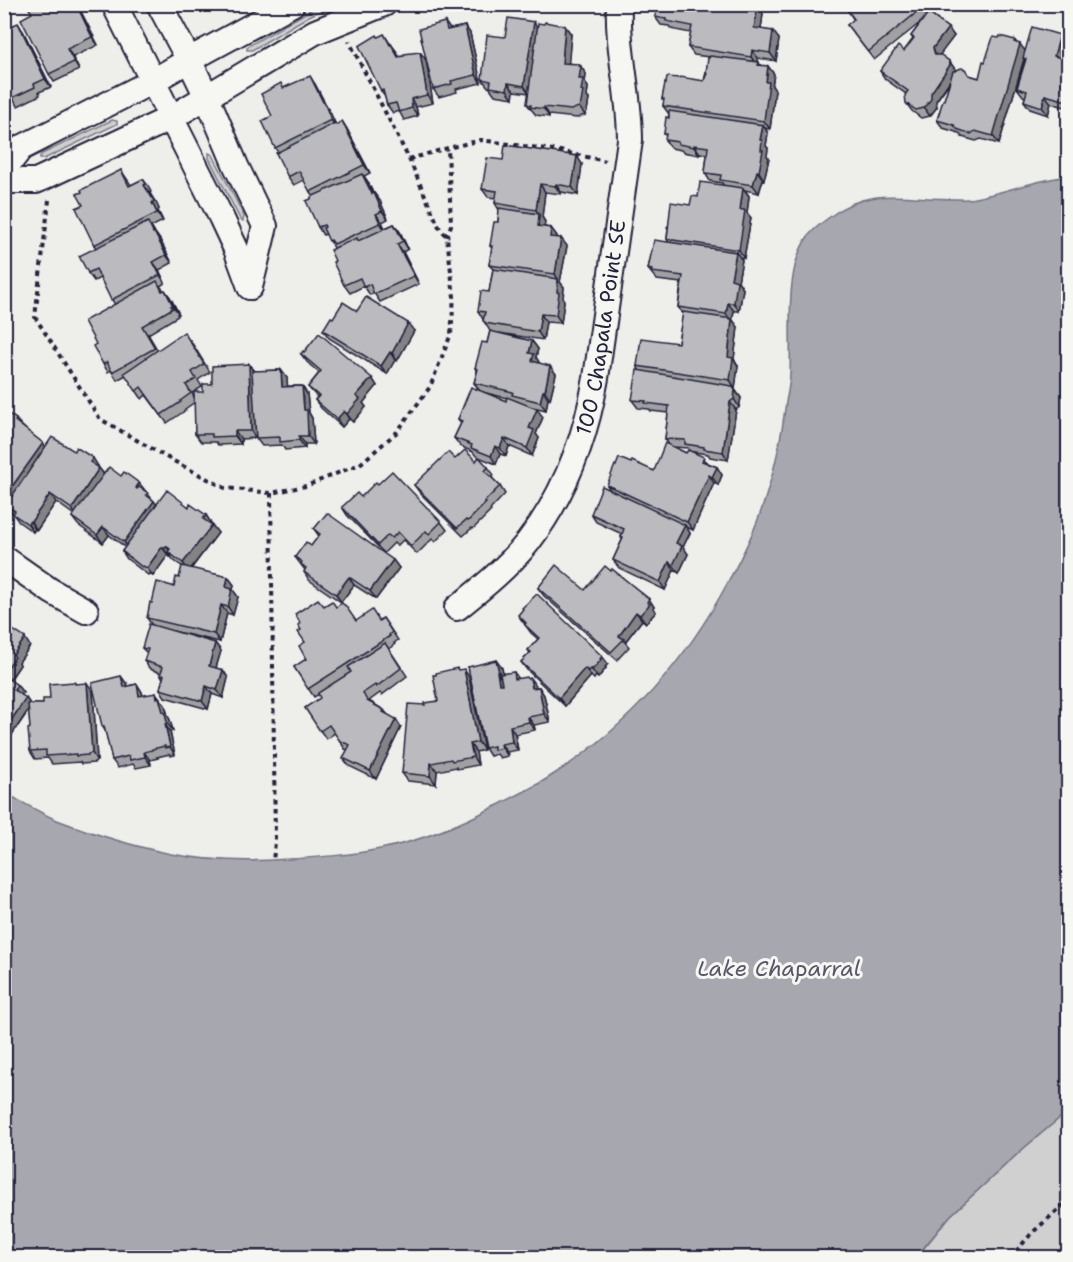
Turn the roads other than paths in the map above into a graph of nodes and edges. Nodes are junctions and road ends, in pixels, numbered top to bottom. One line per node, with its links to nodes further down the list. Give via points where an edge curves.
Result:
1 (114, 4): 7 (street)
2 (159, 4): 6 (street)
3 (292, 4): 6 (street)
4 (384, 4): 8 (street, via 315,32)
5 (619, 4): 13 (street, 100 Chapala Point SE, via 630,140 596,378 583,438 556,498 527,543 492,580)
6 (189, 60): 7 (street); 8 (street)
7 (153, 81): 9 (street); 10 (street, via 21,148)
8 (207, 97): 9 (street); 9 (street, via 265,226 250,287 236,249)
9 (171, 118): 11 (street, via 36,181)
10 (4, 170)
11 (4, 181)
12 (4, 558): 14 (street)
13 (457, 608)
14 (86, 611)

